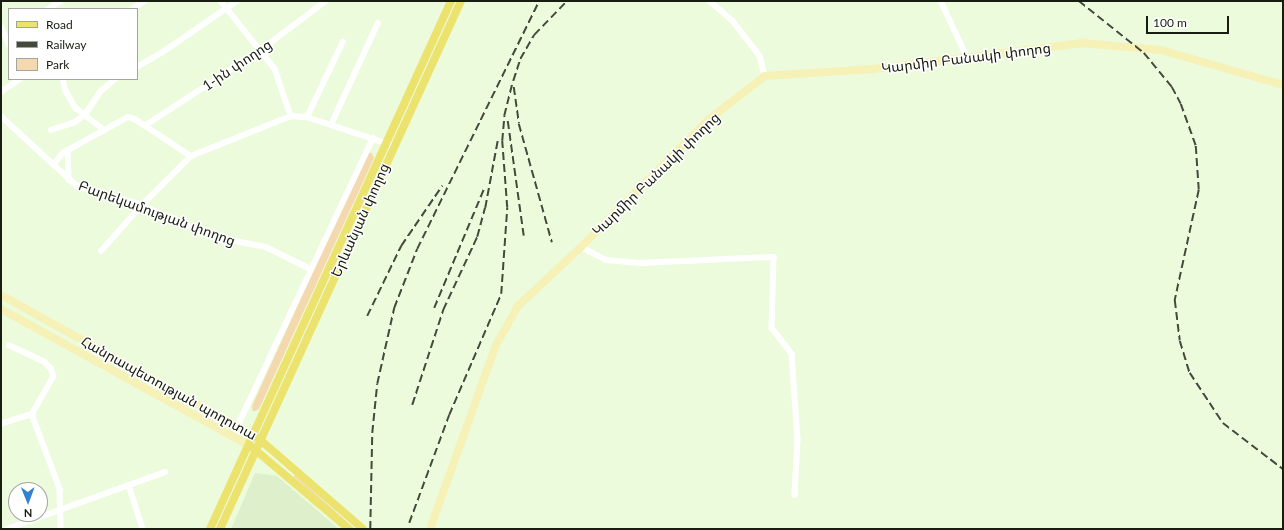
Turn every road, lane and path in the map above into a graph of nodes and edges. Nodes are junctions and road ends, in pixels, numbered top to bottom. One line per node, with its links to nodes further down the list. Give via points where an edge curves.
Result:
1 (61, 1): 10 (street)
2 (145, 1): 11 (street)
3 (221, 1): 12 (street)
4 (237, 1): 12 (street)
5 (326, 1): 17 (street, 1-ին փողոց)
6 (450, 1): 35 (main road, Երևանյան փողոց)
7 (461, 1): 36 (main road, Երևանյան փողոց)
8 (710, 1): 20 (street, via 732,21 760,56)
9 (941, 1): 18 (street)
10 (50, 8)
11 (134, 8)
12 (227, 8): 17 (street); 19 (street)
13 (378, 23): 31 (street)
14 (1, 26): 15 (street)
15 (6, 32)
16 (343, 42): 29 (street)
17 (261, 50): 28 (street, via 275,69); 30 (street, 1-ին փողոց)
18 (968, 59): 20 (street, Կարմիր Բանակի փողոց); 24 (street, Կարմիր Բանակի փողոց, via 1082,43 1160,50)
19 (138, 66)
20 (765, 76): 42 (street, Կարմիր Բանակի փողոց, via 708,120)
21 (19, 80): 25 (street)
22 (63, 80): 26 (street, via 71,100)
23 (114, 80): 26 (street, via 100,92)
24 (1283, 85)
25 (1, 92)
26 (85, 115): 32 (street, via 75,122); 33 (street)
27 (1, 116): 39 (street, Բարեկամության փողոց)
28 (290, 116): 29 (street); 38 (street)
29 (307, 117): 31 (street)
30 (146, 125): 33 (street, via 128,117); 38 (street)
31 (331, 125): 34 (street)
32 (51, 130)
33 (104, 130): 37 (street)
34 (373, 138): 35 (street); 44 (street)
35 (385, 143): 36 (street); 51 (main road, Երևանյան փողոց)
36 (394, 146): 52 (main road, Երևանյան փողոց)
37 (68, 150): 39 (street); 40 (street)
38 (191, 156): 41 (street)
39 (53, 165): 40 (street, Բարեկամության փողոց)
40 (69, 180): 41 (street, Բարեկամության փողոց, via 77,186)
41 (142, 205): 43 (street); 44 (street, Բարեկամության փողոց, via 181,224 266,247)
42 (581, 247): 57 (street, via 606,260 640,263 774,257 772,328 792,354 798,440); 66 (street, Կարմիր Բանակի փողոց, via 518,306 496,345)
43 (100, 251)
44 (310, 269): 50 (street)
45 (1, 295): 50 (street, Հանրապետության պողոտա)
46 (1, 309): 53 (street, Հանրապետության պողոտա)
47 (10, 346): 48 (street, via 44,362 51,369 52,381 39,397)
48 (32, 414): 49 (street); 58 (street, via 60,489)
49 (1, 424)
50 (238, 425): 51 (street, Հանրապետության պողոտա)
51 (252, 434): 52 (main road, Հանրապետության պողոտա); 53 (main road, Երևանյան փողոց)
52 (261, 440): 54 (main road, Երևանյան փողոց); 65 (main road, Հանրապետության պողոտա)
53 (247, 444): 54 (main road, Հանրապետության պողոտա); 62 (main road, Երևանյան փողոց)
54 (256, 450): 63 (main road, Երևանյան փողոց); 64 (main road, Հանրապետության պողոտա)
55 (165, 472): 56 (street)
56 (129, 485): 58 (street); 61 (street)
57 (794, 496)
58 (60, 509): 59 (street); 60 (street)
59 (7, 529)
60 (61, 529)
61 (143, 529)
62 (210, 529)
63 (220, 529)
64 (349, 529)
65 (363, 529)
66 (430, 529)

